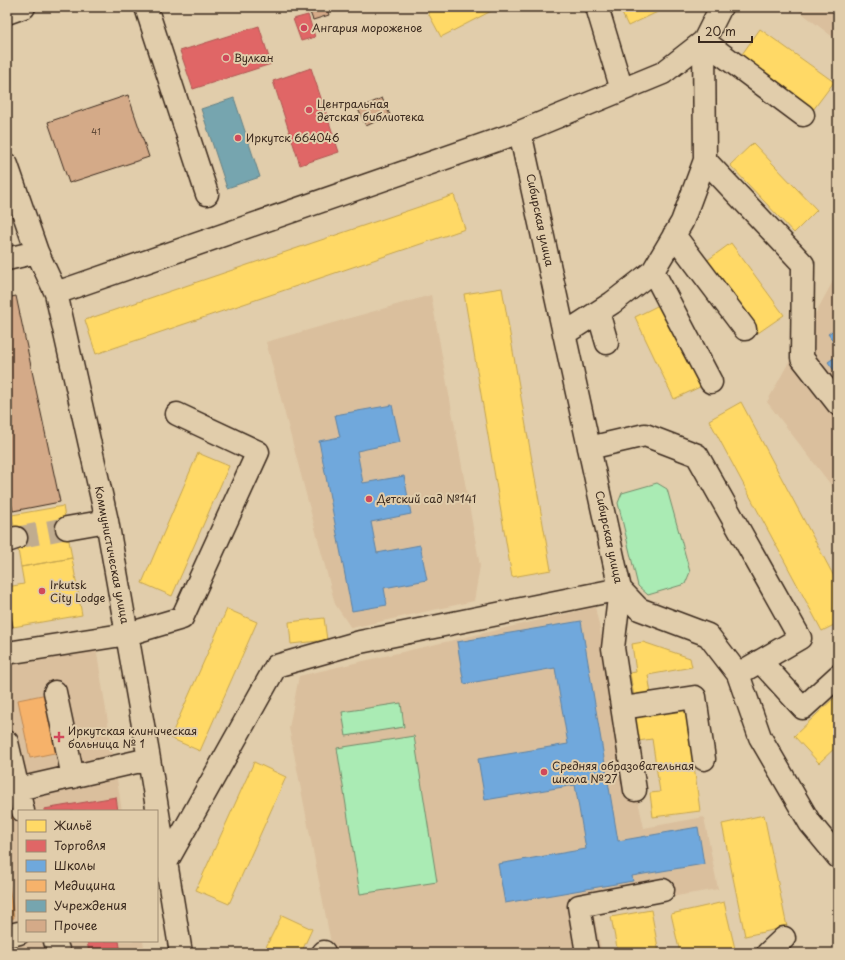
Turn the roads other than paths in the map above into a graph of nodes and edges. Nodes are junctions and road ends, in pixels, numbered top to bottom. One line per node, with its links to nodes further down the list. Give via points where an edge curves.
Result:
1 (24, 7): 5 (street)
2 (146, 7): 12 (street)
3 (597, 7): 7 (street)
4 (721, 7): 6 (street)
5 (7, 13)
6 (704, 41): 7 (street, via 663,72); 8 (street); 10 (street)
7 (622, 90): 9 (street)
8 (803, 115)
9 (520, 132): 17 (street); 20 (street, Сибирская улица)
10 (705, 160): 13 (street, via 682,222); 23 (street, via 803,264 802,358)
11 (7, 165): 14 (street, Коммунистическая улица)
12 (207, 194)
13 (674, 235): 16 (street); 19 (street)
14 (37, 252): 15 (street); 17 (street, Коммунистическая улица)
15 (7, 259)
16 (654, 271): 18 (street); 22 (street)
17 (56, 293): 26 (street, Коммунистическая улица)
18 (598, 312): 20 (street); 21 (street)
19 (745, 329)
20 (564, 334): 25 (street, Сибирская улица)
21 (607, 343)
22 (711, 382)
23 (838, 404)
24 (177, 414): 29 (street, via 258,452 182,618)
25 (589, 448): 28 (street, Сибирская улица); 31 (street, via 645,435 697,455 800,638)
26 (107, 522): 27 (street); 29 (street, Коммунистическая улица)
27 (67, 528)
28 (620, 588): 32 (street, Сибирская улица, via 639,609 708,635); 35 (street, via 614,648); 46 (street, via 360,642 276,666)
29 (128, 634): 30 (street); 37 (street, Коммунистическая улица)
30 (7, 653)
31 (760, 661): 32 (street); 33 (street, via 803,708)
32 (738, 674): 45 (street, Сибирская улица, via 760,737 810,822)
33 (838, 676)
34 (56, 692): 39 (street)
35 (623, 708): 38 (street, via 695,697); 41 (street)
36 (7, 742): 40 (street)
37 (150, 759): 39 (street); 43 (street, Коммунистическая улица)
38 (704, 759)
39 (73, 777): 40 (street)
40 (18, 789): 42 (street)
41 (635, 790)
42 (23, 810)
43 (158, 810)
44 (158, 811): 46 (street, Коммунистическая улица)
45 (837, 855)
46 (166, 863): 53 (street, Коммунистическая улица)
47 (663, 890): 54 (street, via 579,906)
48 (18, 933): 49 (street)
49 (7, 936)
50 (784, 938): 55 (street)
51 (55, 942): 52 (street)
52 (59, 953)
53 (181, 953)
54 (587, 953)
55 (768, 953)

